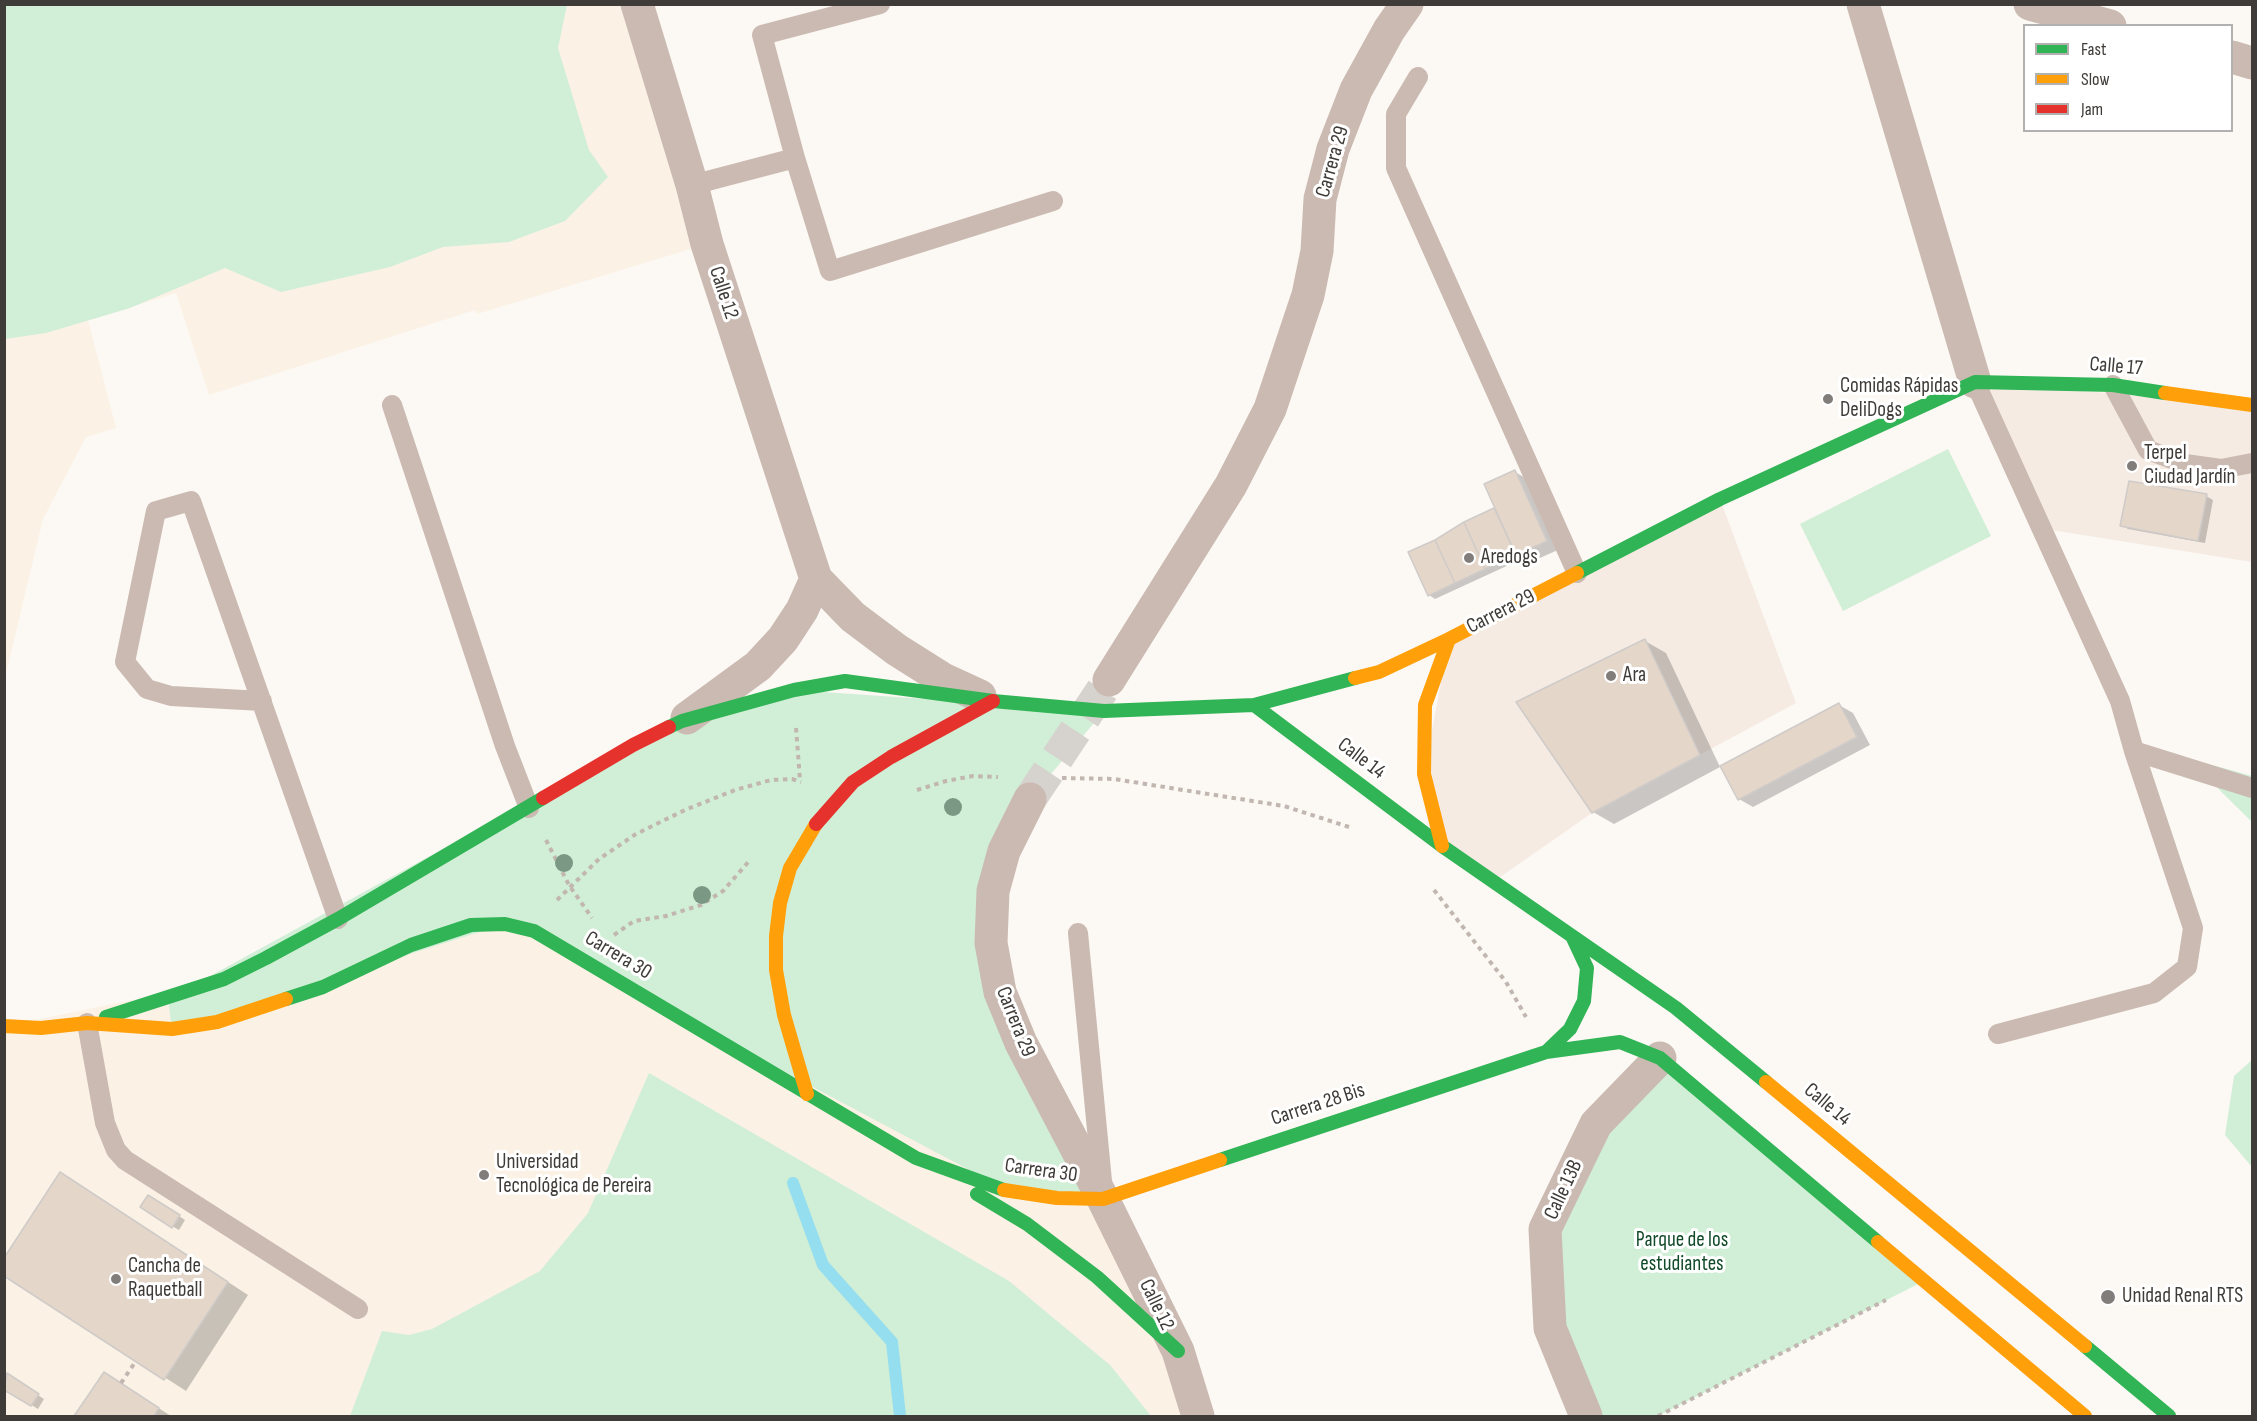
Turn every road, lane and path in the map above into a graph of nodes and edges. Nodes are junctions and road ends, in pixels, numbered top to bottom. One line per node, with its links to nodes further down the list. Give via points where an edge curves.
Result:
1 (637, 4): 11 (street, Calle 12)
2 (880, 4): 10 (lane, via 762,34)
3 (1407, 4): 21 (street, Carrera 29, via 1356,90 1333,149 1320,199 1317,251 1308,295 1270,409 1231,485)
4 (1863, 4): 13 (street)
5 (2030, 4): 6 (street)
6 (2103, 24)
7 (2233, 57): 8 (street)
8 (2253, 63)
9 (1418, 77): 18 (lane, via 1396,114 1396,168)
10 (795, 158): 11 (lane); 12 (lane, via 830,271)
11 (692, 185): 19 (street, Calle 12, via 707,244)
12 (1053, 201)
13 (1975, 382): 14 (street, Calle 17); 18 (street, Carrera 29, via 1720,499); 27 (lane, via 2120,701)
14 (2113, 385): 16 (street, Calle 17); 17 (lane, via 2148,450 2185,464 2221,470)
15 (392, 405): 36 (lane)
16 (2253, 405)
17 (2253, 463)
18 (1577, 573): 20 (street, Carrera 29)
19 (816, 579): 24 (street, Calle 12, via 854,617 897,650 943,679); 26 (street, via 802,610 771,653)
20 (1449, 639): 25 (street, Carrera 29, via 1379,672); 38 (street, via 1425,705 1424,774)
21 (1109, 680)
22 (794, 690): 24 (street, Carrera 30, via 845,681); 26 (street, Carrera 30); 30 (path)
23 (262, 701): 23 (lane, via 171,696 147,688 125,662 156,511 192,501); 42 (lane)
24 (993, 701): 25 (street, Carrera 29, via 1104,711); 35 (street, via 891,757 854,782)
25 (1254, 705): 38 (street, Calle 14)
26 (682, 721): 36 (street, Carrera 30, via 633,745)
27 (2134, 750): 31 (lane); 50 (lane, via 2193,928 2187,967 2154,993)
28 (1005, 777): 33 (path, via 973,776)
29 (1059, 778): 37 (path, via 1114,779 1284,806)
30 (800, 782): 32 (path); 35 (path); 40 (path, via 771,780 685,810 636,834)
31 (2253, 788)
32 (794, 790)
33 (909, 794)
34 (1030, 799): 55 (street, Carrera 29, via 1004,851 993,891 991,943 1000,992 1022,1043)
35 (831, 804): 53 (street, via 790,868 776,936 776,970 784,1015)
36 (529, 808): 40 (path); 42 (street, Carrera 30)
37 (1351, 828)
38 (1442, 846): 45 (street, Calle 14)
39 (756, 852): 46 (path, via 723,891 666,916 634,921)
40 (569, 885): 43 (path); 46 (path)
41 (1430, 885): 51 (path, via 1506,982)
42 (338, 919): 48 (street, Carrera 30, via 224,979)
43 (534, 931): 47 (street, Carrera 30); 48 (street, Carrera 30, via 505,924 471,925 411,945 323,987 217,1022 172,1029)
44 (1078, 933): 55 (lane)
45 (1572, 936): 51 (street, Carrera 28 Bis, via 1587,968 1584,1000 1570,1029); 65 (street, Calle 14, via 1676,1008)
46 (608, 941): 47 (path)
47 (594, 966): 53 (street, Carrera 30)
48 (87, 1023): 49 (street, Carrera 30, via 41,1028); 57 (lane, via 105,1123 116,1150)
49 (4, 1026)
50 (1998, 1034)
51 (1546, 1052): 52 (street, Carrera 28 Bis, via 1620,1042); 55 (street, Carrera 28 Bis)
52 (1660, 1058): 56 (street); 62 (street, Calle 13B, via 1596,1124 1545,1229 1550,1328)
53 (807, 1094): 54 (street, Carrera 30)
54 (916, 1158): 55 (street, Carrera 30, via 1011,1192); 58 (street, via 1027,1224 1096,1277)
55 (1103, 1199): 58 (street, Calle 12)
56 (1924, 1281): 63 (path); 64 (street)
57 (358, 1309)
58 (1178, 1351): 61 (street, Calle 12)
59 (136, 1361): 60 (path)
60 (121, 1383)
61 (1198, 1416)
62 (1586, 1416)
63 (1658, 1416)
64 (2085, 1416)
65 (2169, 1416)

